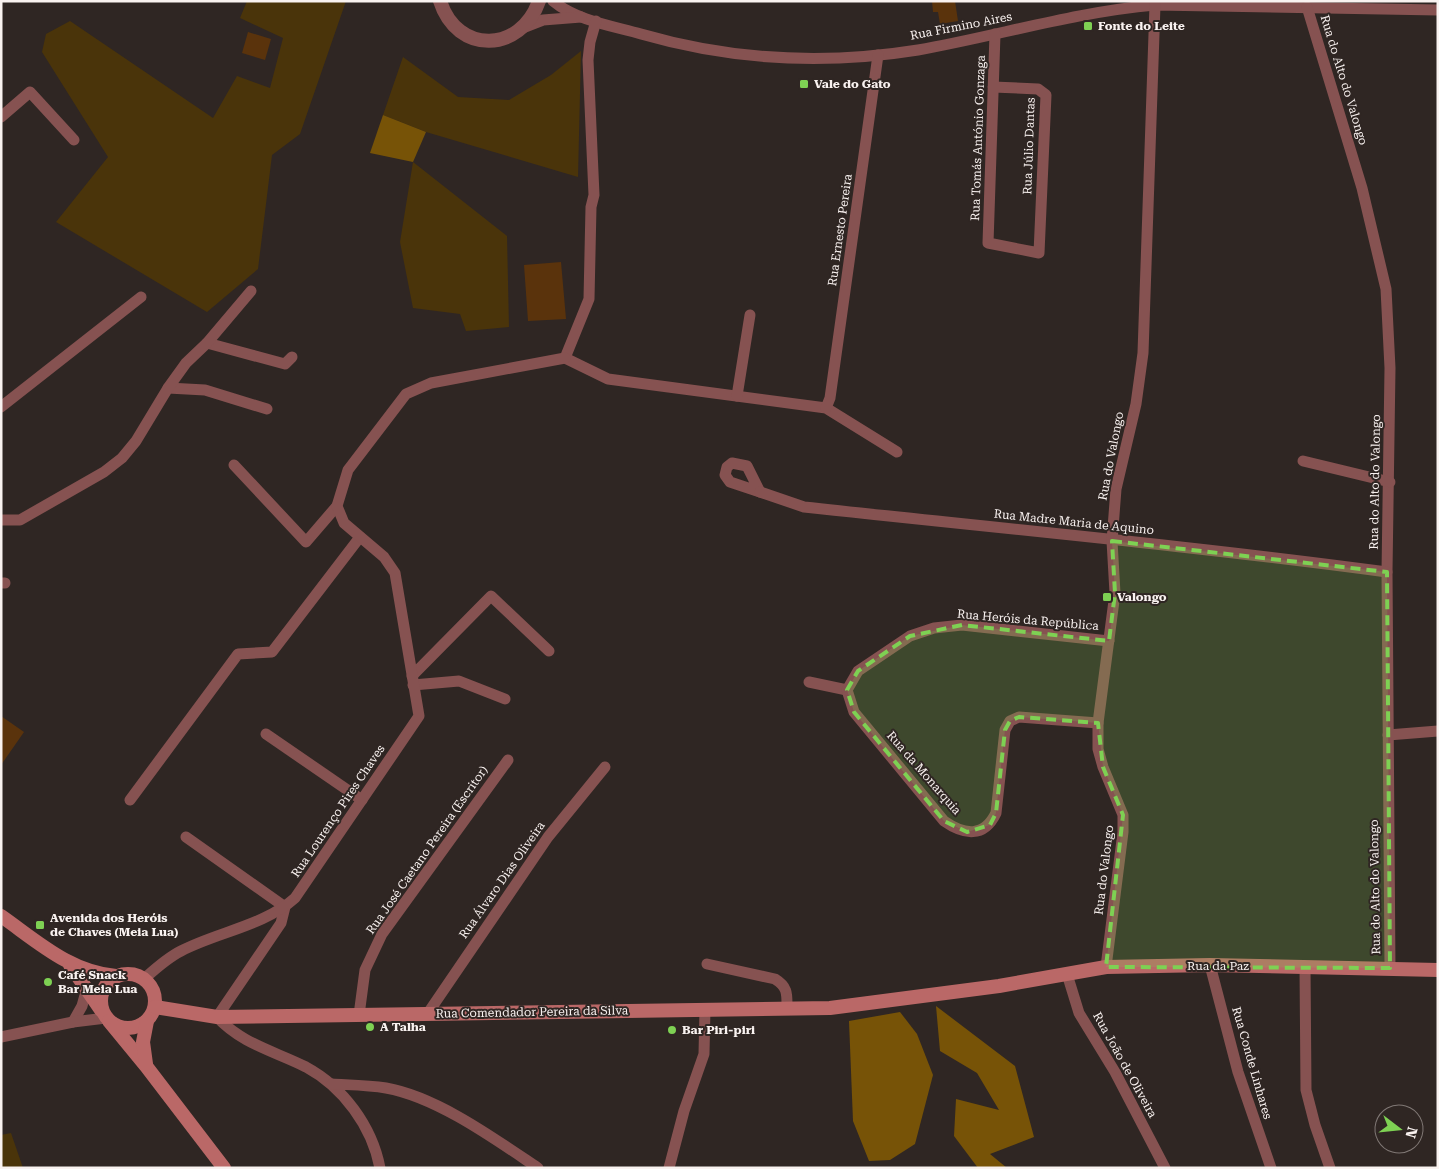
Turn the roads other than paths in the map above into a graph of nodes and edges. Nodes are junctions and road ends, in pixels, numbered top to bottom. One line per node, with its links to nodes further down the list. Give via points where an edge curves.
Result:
1 (440, 1): 9 (street, via 443,13 453,26 480,40 512,36)
2 (539, 1): 9 (street)
3 (553, 1): 7 (street)
4 (1155, 5): 5 (street, Rua Firmino Aires); 10 (street, Rua Firmino Aires, via 1119,8); 35 (street, Rua do Valongo, via 1143,353 1136,404 1116,489)
5 (1308, 7): 6 (street, Rua Firmino Aires); 30 (street, Rua do Alto do Valongo, via 1362,188 1386,289)
6 (1438, 10)
7 (583, 17): 8 (street, Rua Firmino Aires); 9 (street, via 543,20)
8 (596, 21): 11 (street, Rua Firmino Aires, via 674,43 755,56 823,58); 21 (street, via 588,60 594,195 591,282 584,316)
9 (525, 27)
10 (994, 34): 11 (street, Rua Firmino Aires); 12 (street, Rua Tomás António Gonzaga)
11 (878, 55): 25 (street, Rua Ernesto Pereira)
12 (993, 87): 15 (street, Rua Tomás António Gonzaga, via 988,243); 15 (street, Rua Júlio Dantas, via 1038,88 1046,95)
13 (1, 117): 14 (street, via 30,92)
14 (74, 140)
15 (1039, 253)
16 (251, 290): 19 (street)
17 (141, 296): 24 (street)
18 (750, 315): 23 (street)
19 (207, 343): 20 (street, via 286,364); 22 (street, via 186,363)
20 (292, 357)
21 (565, 358): 23 (street, via 608,379); 32 (street, via 432,383 406,394 348,470)
22 (168, 388): 26 (street, via 205,390); 33 (street, via 122,458 104,472 20,520)
23 (737, 396): 25 (street)
24 (1, 407)
25 (826, 408): 27 (street)
26 (267, 409)
27 (897, 452)
28 (1304, 461): 30 (street)
29 (234, 465): 32 (street, via 306,542)
30 (1390, 482): 36 (street, Rua do Alto do Valongo)
31 (760, 492): 35 (street, Rua Madre Maria de Aquino, via 804,507)
32 (337, 506): 34 (street, via 344,523)
33 (1, 520)
34 (360, 537): 39 (street, Rua Lourenço Pires Chaves, via 384,557 395,573); 49 (street, via 272,652 238,654)
35 (1112, 541): 36 (street, Rua Madre Maria de Aquino, via 1246,553); 37 (street, Rua do Valongo, via 1115,593)
36 (1386, 572): 46 (street, Rua do Alto do Valongo)
37 (1109, 641): 41 (street, Rua Heróis da República, via 962,625 934,628 910,636 858,672); 43 (street, Rua do Valongo)
38 (549, 652): 39 (street, via 491,596)
39 (412, 680): 42 (street, via 459,682); 50 (street, Rua Lourenço Pires Chaves, via 418,716)
40 (809, 682): 41 (street)
41 (847, 690): 43 (street, Rua da Monarquia, via 854,712 944,821 967,832 980,831 990,825 996,813 1005,730 1010,721 1018,717)
42 (505, 699)
43 (1098, 723): 58 (street, Rua do Valongo, via 1098,749 1123,815)
44 (1438, 731): 46 (street)
45 (266, 734): 50 (street)
46 (1388, 736): 59 (street, Rua do Alto do Valongo)
47 (508, 760): 70 (street, Rua José Caetano Pereira (Escritor), via 382,934 365,970)
48 (605, 767): 69 (street, Rua Álvaro Dias Oliveira, via 548,837)
49 (130, 800)
50 (362, 800): 52 (street, Rua Lourenço Pires Chaves, via 295,898)
51 (186, 837): 52 (street)
52 (285, 907): 63 (street, Rua Lourenço Pires Chaves, via 180,951); 72 (street, via 280,923)
53 (1, 916): 55 (main road)
54 (707, 964): 67 (street, via 775,979 787,990)
55 (70, 965): 62 (main road); 64 (main road)
56 (1210, 965): 57 (main road, Rua da Paz); 58 (main road, Rua da Paz); 83 (street, Rua Conde Linhares, via 1238,1072)
57 (1305, 966): 59 (main road, Rua da Paz); 84 (street, via 1306,1090 1314,1125)
58 (1106, 967): 61 (main road, Rua da Paz)
59 (1390, 968): 60 (main road, Rua da Paz)
60 (1438, 970)
61 (1067, 974): 65 (main road, Rua da Paz); 82 (street, Rua João de Oliveira, via 1080,1013)
62 (116, 976): 63 (main road, via 130,974); 71 (main road, via 104,988 100,1005)
63 (144, 979): 66 (main road, via 153,992)
64 (87, 988): 71 (main road); 74 (street)
65 (880, 1003): 67 (main road, Rua Comendador Pereira da Silva)
66 (154, 1007): 72 (main road, Rua Comendador Pereira da Silva); 73 (main road)
67 (787, 1008): 68 (main road, Rua Comendador Pereira da Silva)
68 (705, 1009): 69 (main road, Rua Comendador Pereira da Silva); 81 (street, via 704,1054)
69 (428, 1014): 70 (main road, Rua Comendador Pereira da Silva)
70 (359, 1015): 72 (main road, Rua Comendador Pereira da Silva)
71 (106, 1017): 73 (main road, via 124,1028); 74 (street); 76 (main road)
72 (217, 1017): 77 (street, via 231,1032 306,1067)
73 (147, 1021): 76 (main road, via 143,1042)
74 (73, 1022): 75 (street)
75 (1, 1037)
76 (146, 1066): 78 (main road)
77 (332, 1084): 79 (street, via 366,1128); 80 (street, via 386,1088 430,1103 487,1134)
78 (224, 1168)
79 (380, 1168)
80 (538, 1168)
81 (669, 1168)
82 (1165, 1168)
83 (1271, 1168)
84 (1330, 1168)

